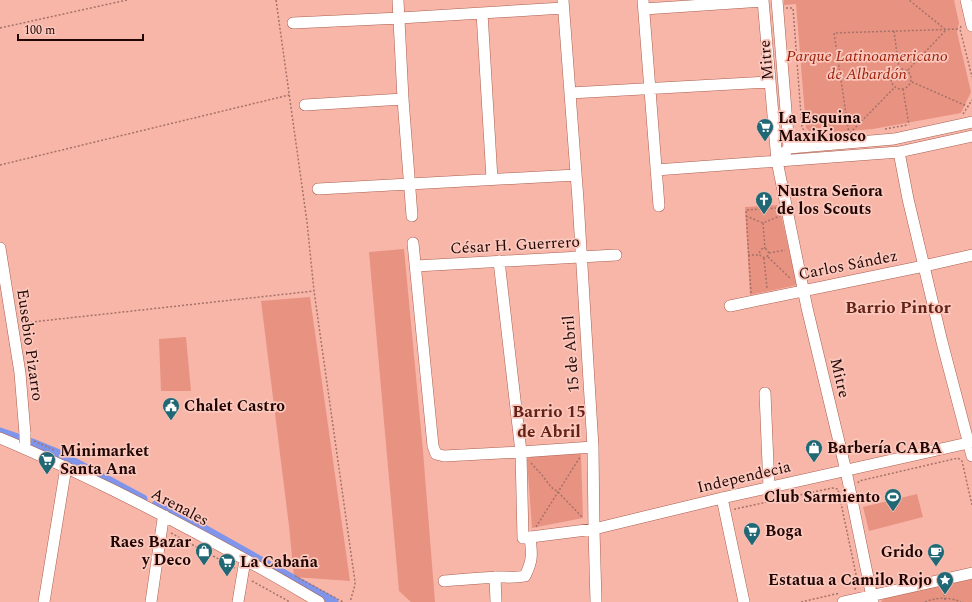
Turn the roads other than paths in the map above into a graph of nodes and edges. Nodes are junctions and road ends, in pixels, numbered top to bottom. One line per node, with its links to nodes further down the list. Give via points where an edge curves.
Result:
1 (398, 0): 8 (street)
2 (763, 0): 5 (street); 11 (street, Mitre)
3 (966, 0): 10 (street)
4 (563, 4): 7 (street); 13 (street, 15 de Abril)
5 (644, 4): 12 (street)
6 (780, 4): 18 (street, Mitre)
7 (482, 13): 8 (street); 23 (street)
8 (400, 18): 9 (street); 14 (street)
9 (293, 23)
10 (967, 26)
11 (770, 82): 12 (street); 20 (street, Mitre)
12 (650, 89): 13 (street); 21 (street)
13 (570, 93): 22 (street, 15 de Abril)
14 (403, 99): 15 (street); 24 (street)
15 (305, 105)
16 (972, 122): 18 (street, via 894,138)
17 (972, 136): 19 (street)
18 (789, 148): 20 (street)
19 (899, 152): 20 (street); 35 (street)
20 (777, 160): 21 (street); 36 (street, Mitre)
21 (656, 170): 26 (street)
22 (576, 175): 23 (street); 32 (street, 15 de Abril)
23 (492, 179): 24 (street)
24 (410, 184): 25 (street); 27 (street)
25 (318, 189)
26 (658, 206)
27 (412, 216)
28 (413, 243): 34 (street)
29 (0, 248): 40 (street, Eusebio Pizarro, via 20,373)
30 (616, 255): 32 (street, César H. Guerrero)
31 (972, 255): 35 (street, Carlos Sández)
32 (581, 257): 33 (street, César H. Guerrero); 42 (street, 15 de Abril)
33 (499, 261): 34 (street, César H. Guerrero); 43 (street)
34 (416, 266): 43 (street, via 436,454 444,456)
35 (924, 266): 36 (street, Carlos Sández); 41 (street)
36 (803, 290): 37 (street, Carlos Sández); 46 (street, Mitre)
37 (730, 306)
38 (765, 393): 47 (street)
39 (0, 438): 40 (street, Arenales)
40 (24, 442): 45 (street, Arenales)
41 (970, 442): 44 (street); 46 (street, Independecia)
42 (593, 447): 43 (street); 50 (street, 15 de Abril)
43 (521, 452): 51 (street)
44 (972, 456)
45 (66, 467): 49 (street, Arenales); 58 (street)
46 (846, 471): 47 (street, Independecia); 57 (street, Mitre)
47 (769, 488): 48 (street, Independecia)
48 (722, 498): 50 (street, Independecia); 64 (street)
49 (165, 516): 52 (street, Arenales); 59 (street)
50 (594, 529): 51 (street, Independecia); 63 (street, 15 de Abril)
51 (527, 538): 54 (street, via 532,556 525,576)
52 (245, 560): 60 (street); 61 (street, Arenales)
53 (972, 573): 57 (street)
54 (495, 577): 55 (street); 62 (street)
55 (444, 581)
56 (842, 597): 57 (street)
57 (872, 599)
58 (44, 602)
59 (151, 602)
60 (238, 602)
61 (319, 602)
62 (496, 602)
63 (596, 602)
64 (744, 602)

